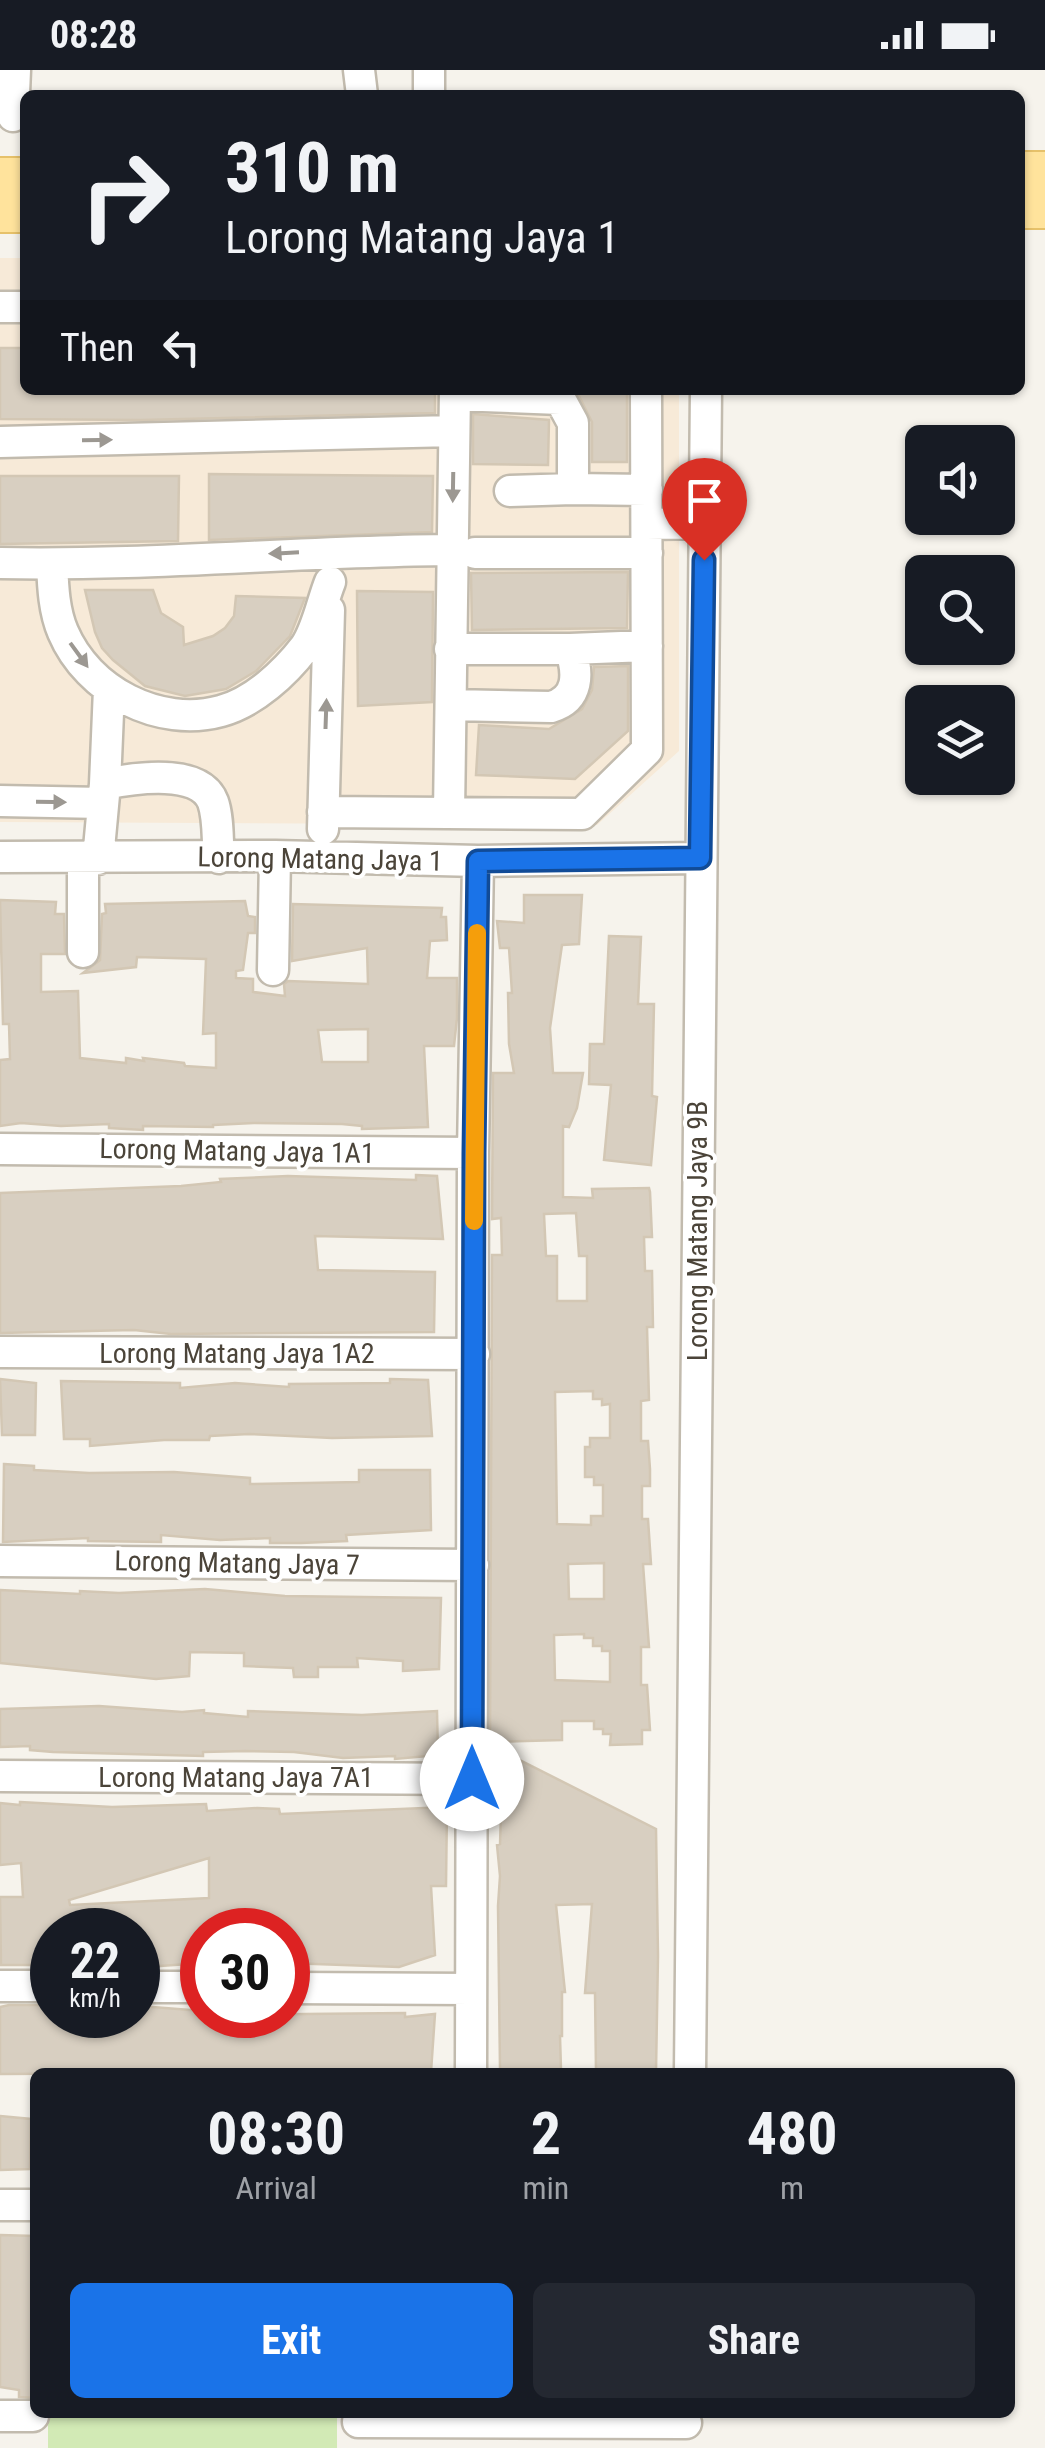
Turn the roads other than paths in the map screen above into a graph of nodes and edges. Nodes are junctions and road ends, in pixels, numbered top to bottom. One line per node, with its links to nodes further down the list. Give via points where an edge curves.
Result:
1 (15, 70): 2 (street)
2 (13, 116)
3 (455, 395): 7 (street)
4 (500, 395): 9 (street, via 560,399 573,423)
5 (646, 395): 10 (street)
6 (706, 395): 12 (street, Lorong Matang Jaya 9B)
7 (454, 430): 8 (street, one-way to 7); 15 (street, one-way to 15)
8 (0, 442)
9 (573, 489): 10 (street); 11 (street)
10 (647, 490): 13 (street)
11 (510, 491)
12 (704, 523): 13 (street); 34 (street, Lorong Matang Jaya 9B)
13 (647, 539): 15 (street); 19 (street)
14 (329, 550): 15 (street); 17 (street, one-way to 17); 18 (street)
15 (463, 551): 20 (street)
16 (0, 564): 17 (street)
17 (52, 564): 22 (street, one-way to 22, via 63,633)
18 (330, 582): 22 (street, via 308,644 255,697 220,712 188,714 120,700); 26 (street, one-way to 18)
19 (647, 646): 21 (street); 28 (street, via 647,750)
20 (450, 649): 21 (street); 23 (street)
21 (570, 649): 23 (street, via 578,668 565,703)
22 (110, 689): 24 (street)
23 (451, 706): 27 (street)
24 (104, 793): 25 (street, one-way to 24); 32 (street); 33 (street, via 134,778 196,781 214,806)
25 (0, 802)
26 (322, 812): 27 (street); 31 (street)
27 (449, 813): 28 (street)
28 (582, 814): 35 (street)
29 (0, 856): 32 (street, Lorong Matang Jaya 1)
30 (275, 856): 31 (street, Lorong Matang Jaya 1); 33 (street, Lorong Matang Jaya 1); 38 (street)
31 (324, 857): 36 (street, Lorong Matang Jaya 1)
32 (91, 858): 33 (street, Lorong Matang Jaya 1); 37 (street)
33 (218, 858)
34 (700, 858): 35 (street, Lorong Matang Jaya 1); 52 (street, Lorong Matang Jaya 9B)
35 (585, 859): 36 (street, Lorong Matang Jaya 1)
36 (478, 861): 40 (street)
37 (83, 952)
38 (273, 970)
39 (0, 1149): 40 (street, Lorong Matang Jaya 1A1)
40 (474, 1153): 42 (street)
41 (0, 1352): 42 (street, Lorong Matang Jaya 1A2)
42 (474, 1354): 44 (street)
43 (0, 1560): 44 (street, Lorong Matang Jaya 7)
44 (473, 1566): 46 (street)
45 (0, 1776): 46 (street, Lorong Matang Jaya 7A1)
46 (472, 1779): 50 (street)
47 (0, 1986): 48 (street)
48 (30, 1986)
49 (310, 1988): 50 (street)
50 (472, 1989): 51 (street)
51 (471, 2068)
52 (690, 2068)
53 (0, 2205): 54 (street)
54 (30, 2205)
55 (0, 2416): 56 (street)
56 (30, 2416)
57 (358, 2422): 58 (street)
58 (686, 2428)

